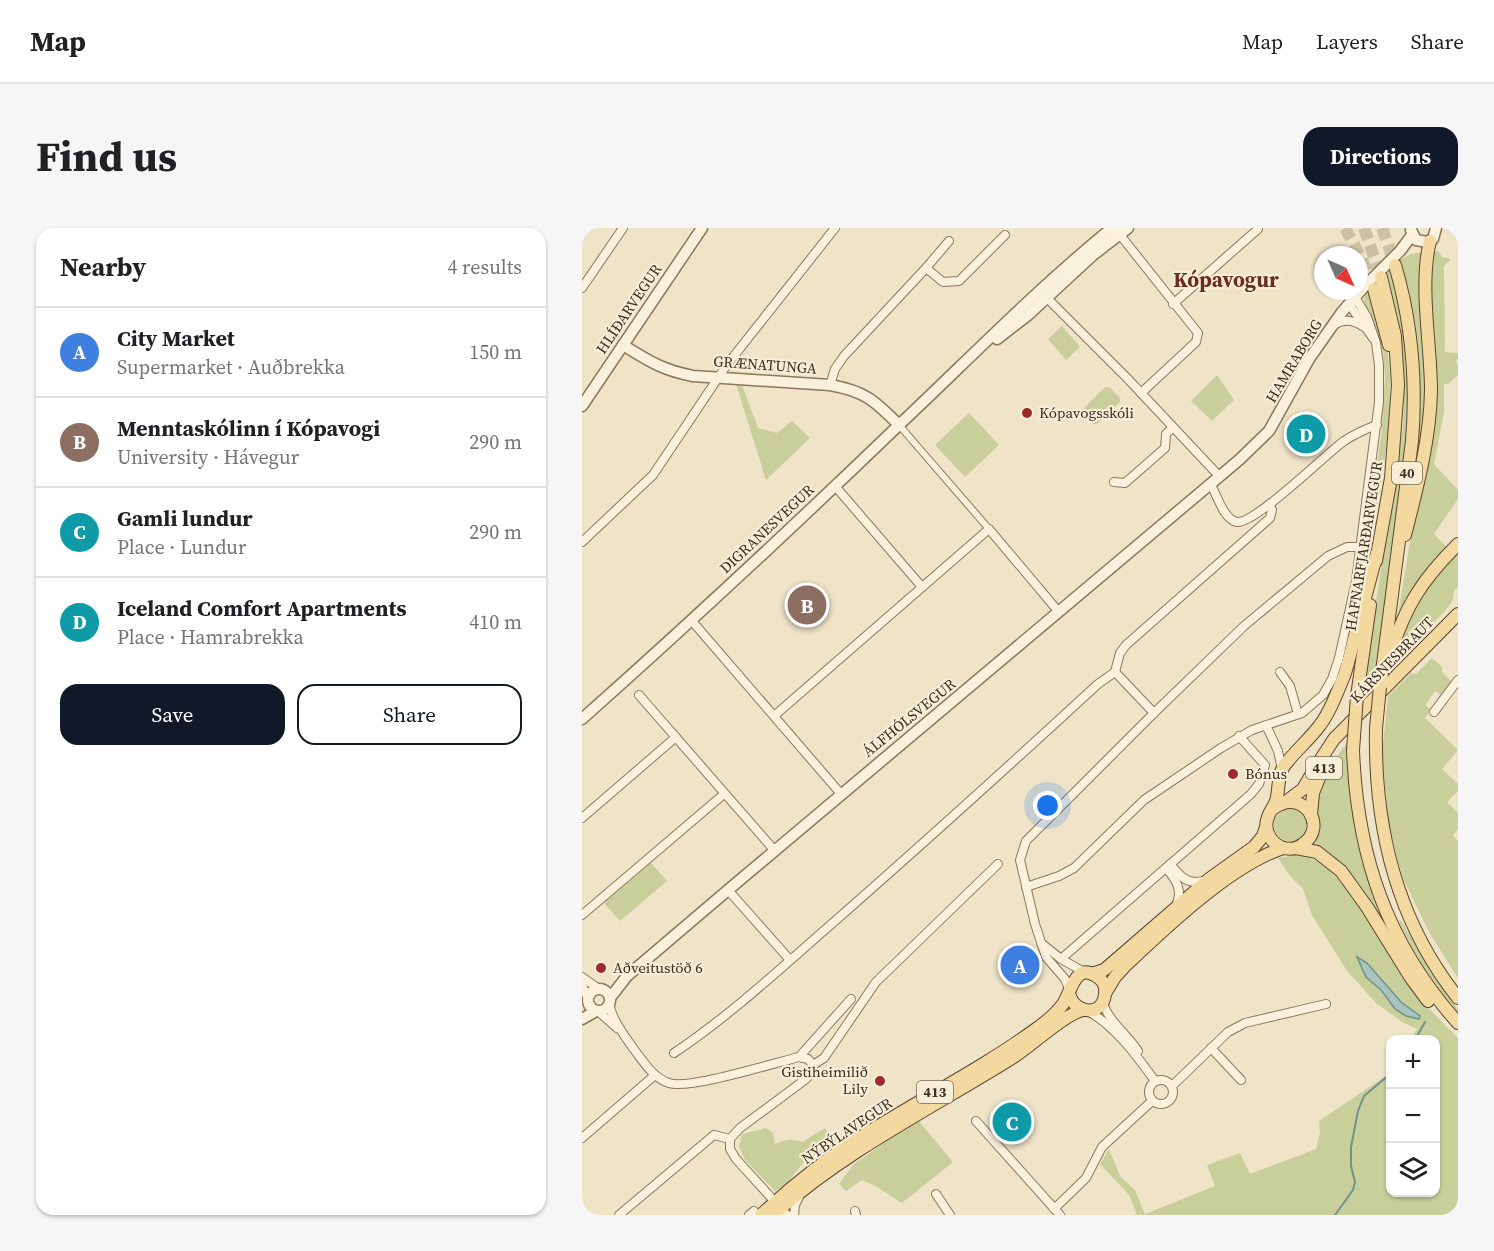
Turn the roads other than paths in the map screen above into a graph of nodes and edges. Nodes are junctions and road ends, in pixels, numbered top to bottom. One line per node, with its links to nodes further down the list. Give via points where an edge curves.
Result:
1 (623, 228): 13 (street)
2 (702, 228): 21 (street, HLÍÐARVEGUR)
3 (835, 228): 22 (street)
4 (1436, 228): 8 (street, HAMRABORG, via 1435,236)
5 (1258, 229): 17 (street)
6 (1119, 230): 15 (street, DIGRANESVEGUR); 17 (street)
7 (1005, 235): 11 (street, via 959,281 943,282)
8 (1418, 236): 16 (street, HAMRABORG); 40 (main road, via 1426,264 1431,409)
9 (949, 241): 11 (street)
10 (1395, 265): 40 (main road, HAFNARFJARÐARVEGUR / 40, via 1411,335 1414,390 1412,441)
11 (926, 268): 23 (street, via 844,356)
12 (1381, 278): 29 (main road, HAFNARFJARÐARVEGUR / 40, via 1397,353)
13 (582, 288)
14 (1374, 289): 29 (main road, via 1391,353)
15 (1044, 295): 24 (street); 26 (street, DIGRANESVEGUR)
16 (1352, 301): 18 (street, HAMRABORG); 19 (street); 20 (street, via 1367,317)
17 (1173, 304): 24 (street, via 1198,331 1198,339)
18 (1330, 328): 19 (street, via 1346,320); 30 (street, HAMRABORG, via 1269,430)
19 (1367, 330): 20 (street)
20 (1376, 341): 27 (street)
21 (623, 345): 22 (street, GRÆNATUNGA, via 664,370); 25 (street, HLÍÐARVEGUR)
22 (718, 377): 23 (street, GRÆNATUNGA); 35 (street, via 653,475)
23 (830, 385): 26 (street, GRÆNATUNGA, via 859,391)
24 (1141, 393): 28 (street)
25 (582, 406)
26 (899, 425): 32 (street, DIGRANESVEGUR); 34 (street)
27 (1377, 425): 33 (street, via 1343,442); 37 (street)
28 (1173, 427): 30 (street); 31 (street, via 1166,434 1165,448 1125,483)
29 (1394, 454): 38 (main road, HAFNARFJARÐARVEGUR / 40)
30 (1216, 481): 33 (street, via 1227,514 1233,520 1245,521); 41 (street, ÁLFHÓLSVEGUR)
31 (1114, 482)
32 (835, 486): 39 (street); 43 (street, DIGRANESVEGUR)
33 (1269, 504): 44 (street, via 1270,518 1126,645)
34 (988, 529): 39 (street); 41 (street)
35 (582, 542)
36 (1458, 544): 46 (main road, via 1416,593 1397,632)
37 (1360, 547): 50 (street, via 1347,547 1328,556 1244,626); 51 (street, via 1347,627 1332,679 1314,705)
38 (1377, 553): 59 (main road, via 1345,673 1321,724); 95 (main road, HAFNARFJARÐARVEGUR / 40, bridge, via 1353,750 1359,819 1374,879 1393,926 1429,988)
39 (922, 587): 52 (street)
40 (1392, 592): 46 (main road, HAFNARFJARÐARVEGUR / 40)
41 (1058, 611): 62 (street, ÁLFHÓLSVEGUR)
42 (1458, 614): 55 (main road, KÁRSNESBRAUT / 413)
43 (692, 621): 52 (street); 53 (street, DIGRANESVEGUR)
44 (1114, 672): 50 (street); 79 (street)
45 (1280, 672): 51 (street, via 1290,686)
46 (1382, 678): 87 (main road, HAFNARFJARÐARVEGUR / 40, bridge, via 1376,728 1376,780 1384,842 1401,899 1433,963)
47 (1458, 680): 49 (street)
48 (639, 695): 57 (street)
49 (1434, 712)
50 (1154, 713): 73 (street, via 1026,841 1020,860)
51 (1298, 714): 54 (street)
52 (774, 716): 62 (street)
53 (582, 718)
54 (1266, 725): 56 (street); 58 (street)
55 (1348, 727): 63 (main road, 413, via 1324,752 1303,789); 65 (main road, 413, via 1316,785)
56 (1239, 736): 71 (street, via 1264,765 1259,784); 73 (street, via 1144,800 1074,868)
57 (676, 737): 61 (street); 66 (street)
58 (1276, 748): 59 (street, via 1284,752); 60 (street)
59 (1297, 749): 60 (main road)
60 (1282, 769): 64 (main road)
61 (724, 794): 69 (street); 76 (street)
62 (841, 794): 69 (street, ÁLFHÓLSVEGUR)
63 (1287, 801): 64 (main road, 413); 65 (main road, via 1303,805)
64 (1274, 808): 67 (main road, 413)
65 (1311, 815): 68 (main road, 413, via 1312,833 1304,844)
66 (582, 818)
67 (1266, 826): 68 (main road, via 1270,838); 72 (main road, 413, via 1254,847)
68 (1289, 848): 86 (main road, 413, via 1259,858 1213,890 1125,966); 96 (main road, via 1317,852 1341,871 1411,978)
69 (775, 850): 74 (street, ÁLFHÓLSVEGUR)
70 (998, 864): 102 (street, via 876,982 824,1058)
71 (1168, 866): 72 (street, via 1191,882); 75 (street, via 1179,889); 78 (street)
72 (1208, 880): 75 (main road, 413)
73 (1026, 887): 77 (street)
74 (728, 890): 79 (street); 81 (street, ÁLFHÓLSVEGUR)
75 (1176, 906): 80 (main road, 413, via 1104,970)
76 (582, 915)
77 (1040, 942): 78 (street); 85 (street)
78 (1061, 959): 80 (street)
79 (790, 960): 99 (street)
80 (1090, 974): 85 (main road, 413, via 1075,978); 86 (main road, via 1102,981)
81 (627, 976): 84 (street, ÁLFHÓLSVEGUR); 89 (street, ÁLFHÓLSVEGUR)
82 (582, 977): 84 (street)
83 (582, 985): 91 (street)
84 (600, 989): 89 (street, via 607,993); 91 (street, via 593,991)
85 (1069, 991): 92 (main road, via 1073,1004); 113 (main road, NÝBÝLAVEGUR / 413, via 1056,1012 1032,1032 860,1137 795,1185)
86 (1104, 997): 92 (main road, 413, via 1099,1006); 101 (street, via 1109,1016 1132,1042)
87 (1458, 998)
88 (851, 999): 100 (street)
89 (609, 1001): 93 (street, via 605,1010); 97 (street)
90 (1326, 1004): 98 (street, via 1245,1023)
91 (586, 1005): 93 (street)
92 (1086, 1010): 101 (street); 111 (main road, NÝBÝLAVEGUR / 413, via 1069,1016 1017,1054 852,1155)
93 (597, 1011): 94 (street); 97 (street)
94 (582, 1019)
95 (1458, 1023)
96 (1458, 1032)
97 (622, 1033): 103 (street)
98 (1211, 1048): 104 (street); 106 (street)
99 (674, 1053)
100 (799, 1057): 102 (street); 103 (street, via 682,1085 667,1083)
101 (1139, 1059): 105 (street)
102 (813, 1065): 110 (street, via 806,1079)
103 (655, 1075): 109 (street)
104 (1240, 1080)
105 (1155, 1081): 106 (street, via 1162,1079); 107 (street, via 1148,1090)
106 (1172, 1086): 107 (street, via 1169,1101)
107 (1152, 1101): 114 (street, via 1102,1147 1086,1178)
108 (976, 1121): 114 (street)
109 (582, 1138)
110 (730, 1138): 113 (street, via 730,1149 736,1159); 116 (street, via 714,1135)
111 (803, 1190): 113 (main road, NÝBÝLAVEGUR / 413); 117 (street)
112 (936, 1194): 118 (street)
113 (779, 1210): 115 (main road, NÝBÝLAVEGUR / 413)
114 (1057, 1212)
115 (754, 1214)
116 (619, 1215)
117 (794, 1215)
118 (950, 1215)

